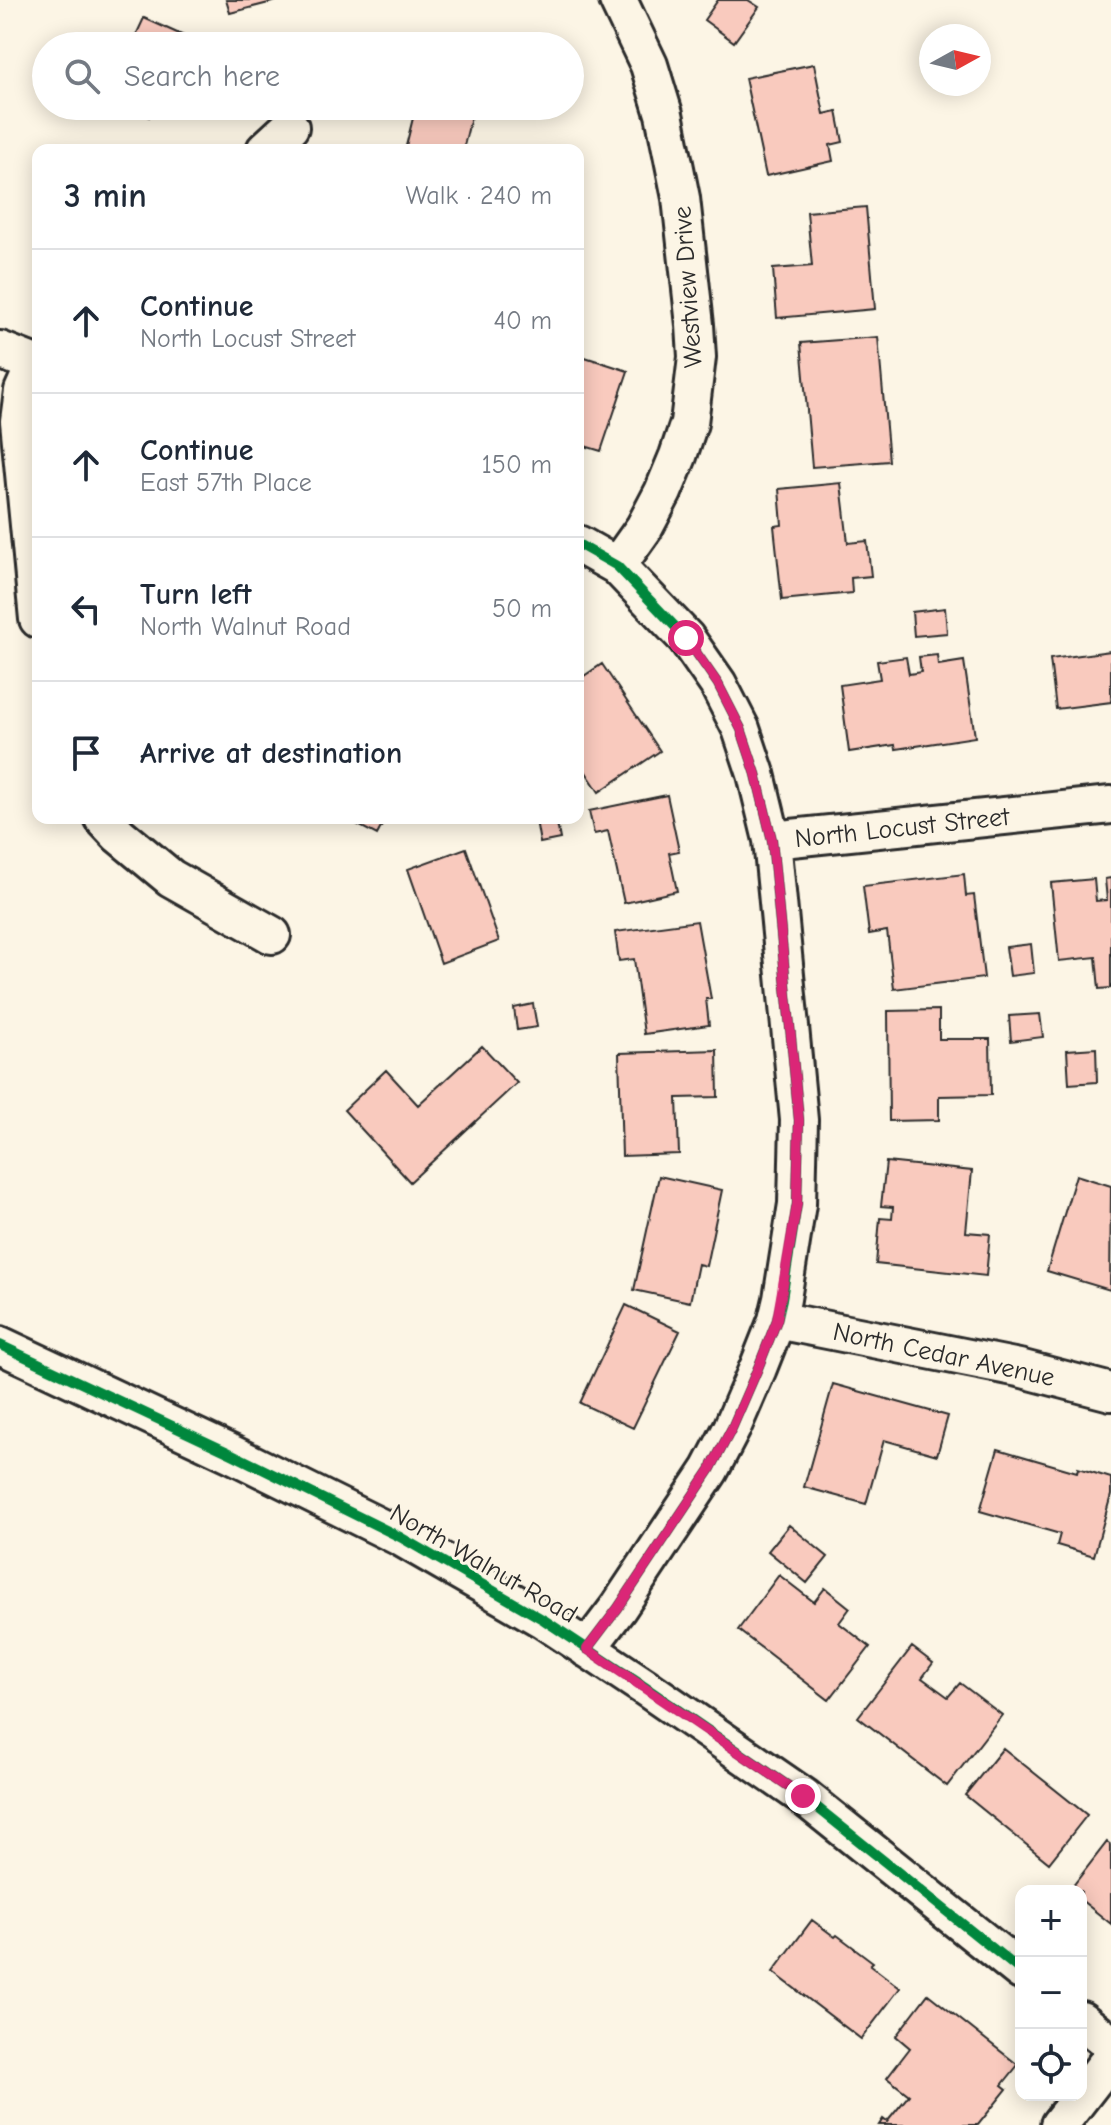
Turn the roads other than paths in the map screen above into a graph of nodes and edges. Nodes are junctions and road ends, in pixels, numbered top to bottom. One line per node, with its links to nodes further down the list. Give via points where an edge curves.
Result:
1 (618, 0): 7 (street, Westview Drive, via 649,65 664,114 681,198 697,357 689,423 678,456 644,528)
2 (0, 350): 3 (street)
3 (32, 362)
4 (32, 372): 6 (street, via 19,421)
5 (584, 547): 7 (street, North Locust Street)
6 (32, 556)
7 (617, 566): 10 (street, North Locust Street, via 686,638 718,684 753,763)
8 (1111, 805): 10 (street, North Locust Street)
9 (109, 824): 11 (street, via 171,878)
10 (772, 840): 12 (street, via 799,1120 797,1204)
11 (272, 935)
12 (777, 1320): 14 (street, North Cedar Avenue, via 1019,1368); 15 (street, via 710,1470)
13 (0, 1345): 15 (street, North Walnut Road, via 400,1537)
14 (1111, 1392)
15 (587, 1649): 16 (street, North Walnut Road, via 803,1796)
16 (1015, 1966)
17 (1087, 2025): 18 (street)
18 (1111, 2044)
19 (1111, 2058): 20 (street)
20 (1059, 2125)

